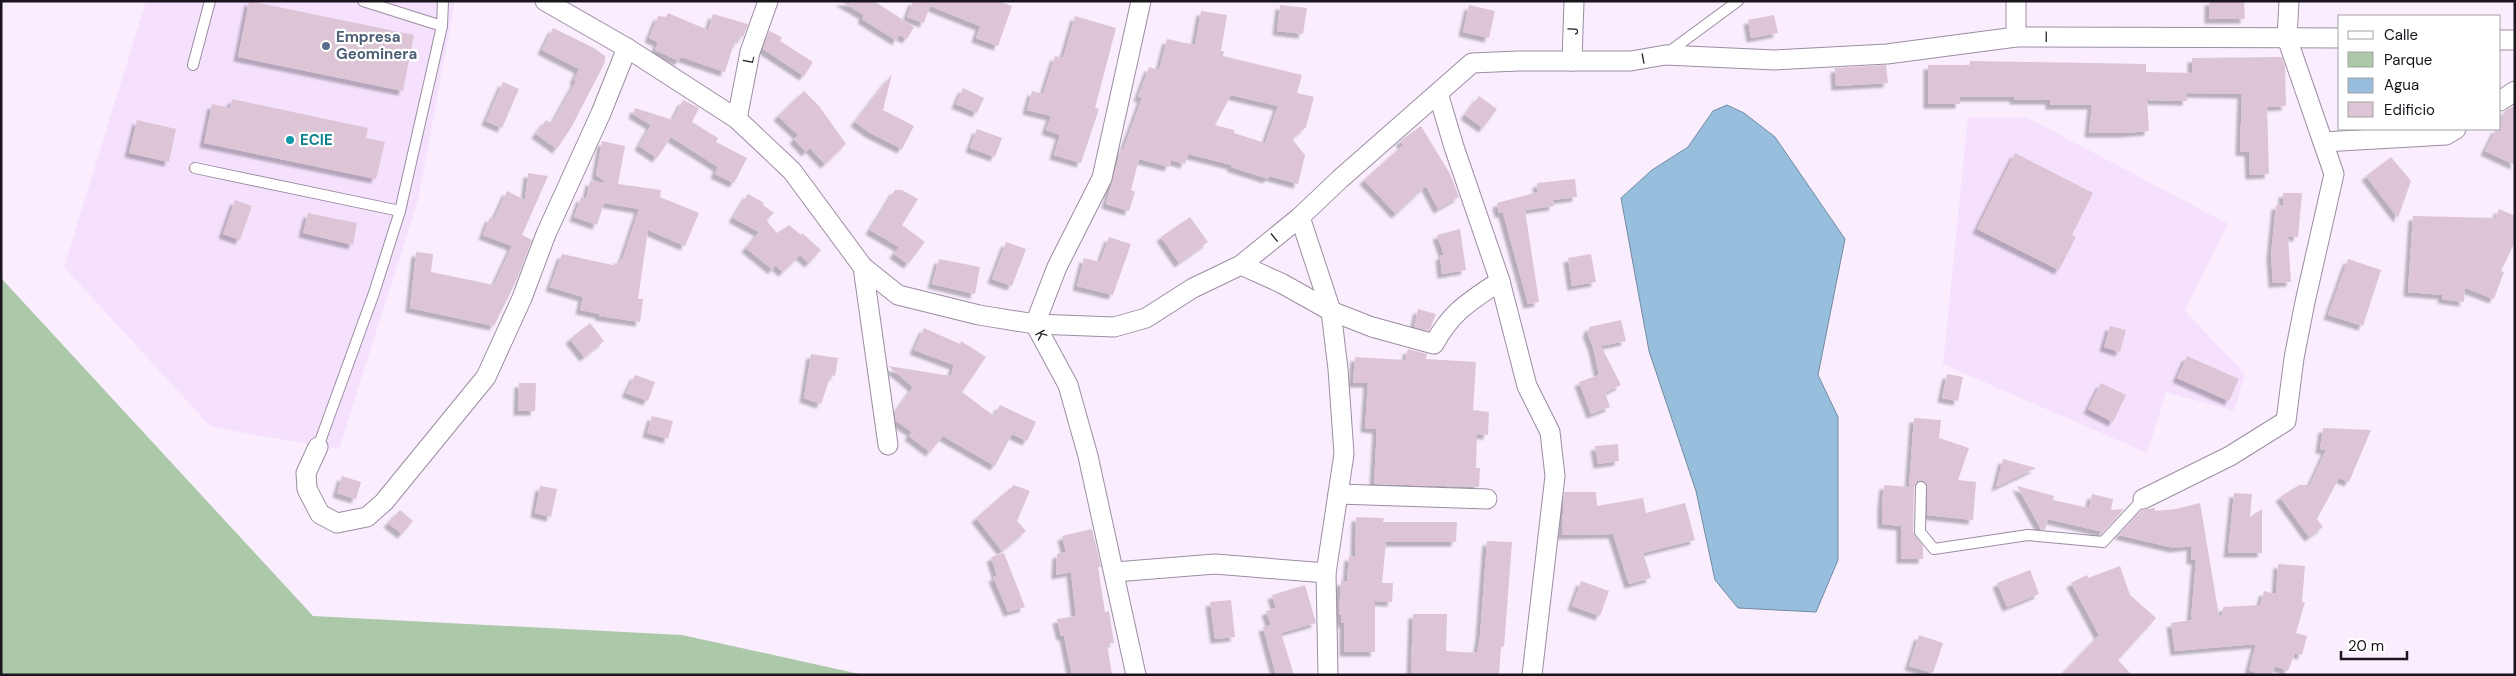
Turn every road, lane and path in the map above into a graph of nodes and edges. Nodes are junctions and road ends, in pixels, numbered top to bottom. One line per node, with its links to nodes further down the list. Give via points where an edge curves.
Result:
1 (210, 1): 20 (lane)
2 (363, 1): 11 (lane)
3 (443, 1): 11 (lane)
4 (545, 1): 17 (street)
5 (768, 1): 24 (street, L, via 750,52)
6 (1141, 1): 34 (street, K, via 1102,178 1057,267)
7 (1574, 1): 19 (street, J)
8 (1738, 1): 18 (lane)
9 (2016, 1): 12 (street)
10 (2289, 1): 13 (street)
11 (442, 26): 28 (lane)
12 (2016, 37): 13 (street, I); 18 (street, I, via 1887,54 1775,60)
13 (2287, 38): 14 (street, I); 26 (street)
14 (2338, 38)
15 (2501, 40): 16 (street)
16 (2515, 40)
17 (627, 48): 24 (street); 36 (street, via 486,377 384,502 367,517 338,523 320,514 307,489 306,473)
18 (1665, 55): 19 (street, I, via 1631,61)
19 (1572, 61): 22 (street, I, via 1472,63)
20 (192, 65)
21 (2515, 91): 23 (street)
22 (1438, 93): 29 (street, I); 32 (street)
23 (2501, 100)
24 (736, 119): 31 (street, via 792,171)
25 (2455, 130): 26 (street, via 2446,136)
26 (2323, 142): 40 (street, via 2334,174 2301,321 2286,421 2230,456)
27 (195, 168): 28 (lane)
28 (400, 211): 36 (lane)
29 (1300, 216): 30 (street, I); 33 (street)
30 (1241, 265): 33 (street); 34 (street, I, via 1193,288 1146,318 1114,327)
31 (863, 267): 34 (street, I, via 898,295 979,315); 35 (street)
32 (1500, 281): 33 (street, via 1445,323 1434,344 1381,330); 45 (street, via 1527,386 1550,432 1555,476)
33 (1331, 311): 38 (street, via 1344,454)
34 (1035, 324): 41 (street, K, via 1068,385)
35 (888, 445)
36 (318, 447)
37 (1921, 487): 40 (lane, via 1920,532 1934,549 2028,535 2103,542)
38 (1338, 494): 39 (street); 42 (street)
39 (1487, 499)
40 (2142, 499)
41 (1115, 572): 42 (street, via 1215,564); 43 (street, K)
42 (1326, 573): 44 (street)
43 (1136, 675)
44 (1328, 675)
45 (1532, 675)

